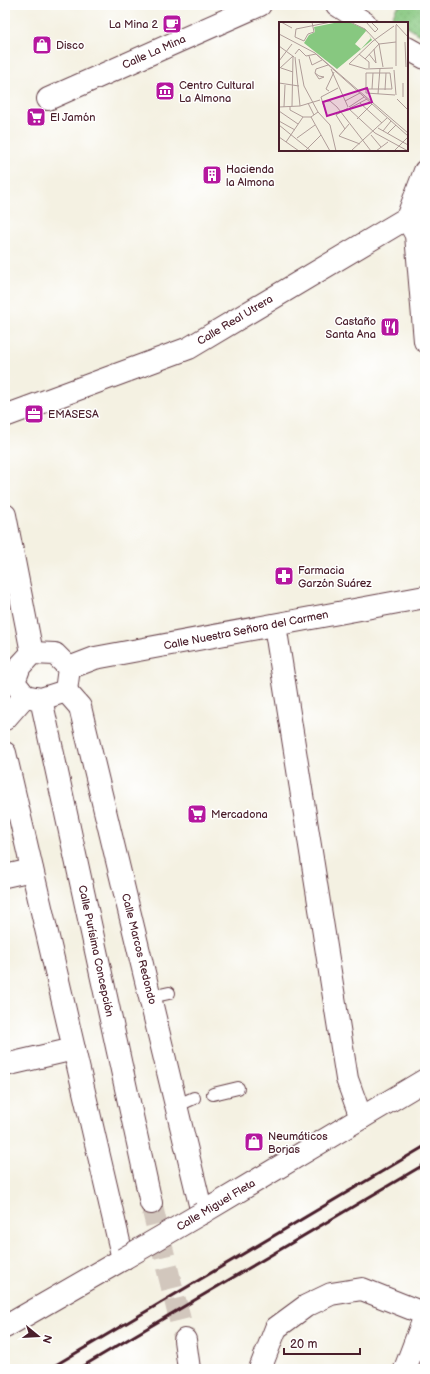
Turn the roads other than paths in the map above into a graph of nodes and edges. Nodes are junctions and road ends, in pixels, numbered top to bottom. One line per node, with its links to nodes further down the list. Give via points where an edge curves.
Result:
1 (260, 5): 6 (street, Calle La Mina)
2 (337, 5): 3 (street)
3 (363, 22)
4 (408, 49): 5 (street)
5 (425, 58)
6 (48, 98)
7 (425, 171): 8 (street)
8 (407, 218): 9 (street, via 416,235); 10 (street, Calle Real Utrera, via 188,348)
9 (425, 341)
10 (5, 416)
11 (5, 515): 14 (street)
12 (425, 597): 13 (street, Calle Nuestra Señora del Carmen)
13 (275, 625): 15 (street, Calle Nuestra Señora del Carmen, via 95,658); 27 (street, via 347,1079)
14 (32, 653): 15 (street, via 56,654); 16 (street, via 20,666)
15 (69, 668): 17 (street)
16 (21, 690): 17 (street); 18 (street); 28 (street, Calle Purísima Concepción)
17 (66, 691): 29 (street, Calle Marcos Redondo, via 80,707 160,995 185,1102)
18 (5, 719)
19 (5, 753): 20 (street)
20 (32, 870): 21 (street); 22 (street)
21 (5, 876)
22 (74, 1049): 23 (street); 30 (street)
23 (5, 1065)
24 (425, 1080): 27 (street, Calle Miguel Fleta)
25 (238, 1088): 26 (lane)
26 (213, 1094)
27 (361, 1118): 29 (street, Calle Miguel Fleta)
28 (151, 1203)
29 (202, 1213): 30 (street, Calle Miguel Fleta, bridge)
30 (123, 1259): 32 (street, Calle Miguel Fleta)
31 (425, 1315): 35 (street, via 362,1289 331,1294 306,1306 276,1328); 36 (street)
32 (5, 1327)
33 (185, 1340): 34 (street)
34 (189, 1369)
35 (260, 1369)
36 (405, 1369)

